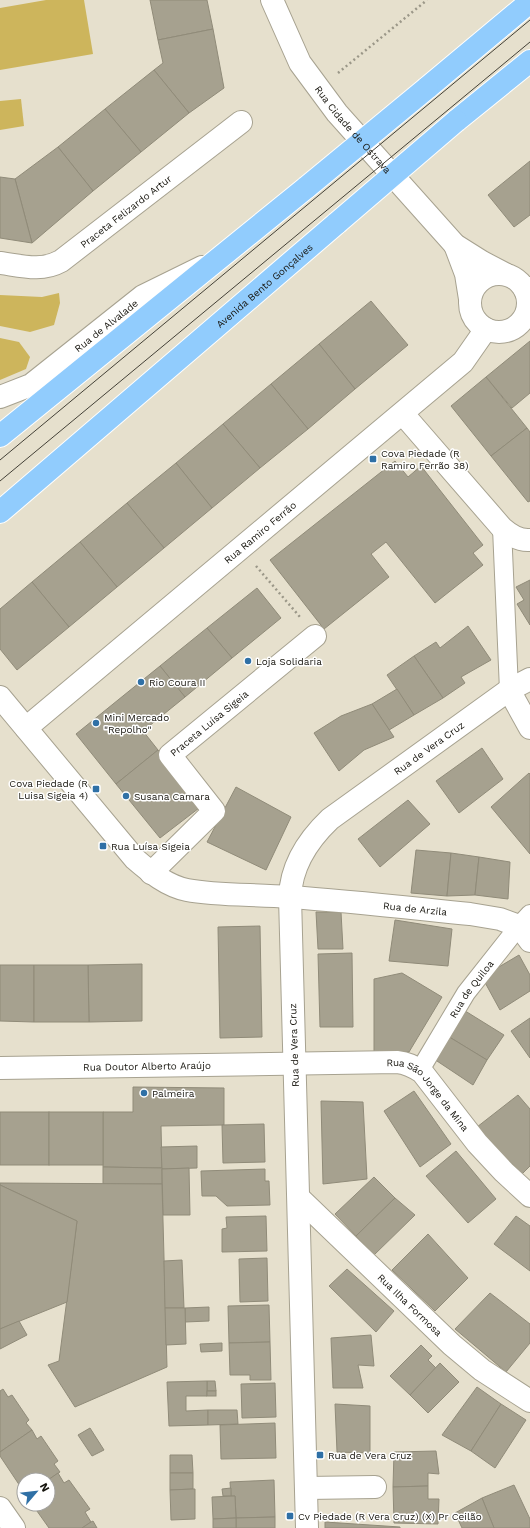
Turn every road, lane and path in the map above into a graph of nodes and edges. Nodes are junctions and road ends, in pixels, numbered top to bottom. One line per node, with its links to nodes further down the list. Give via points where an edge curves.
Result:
1 (272, 0): 5 (street, Rua Cidade de Ostrava, via 300,63)
2 (427, 0): 5 (path)
3 (530, 2): 8 (main road, bridge)
4 (530, 61): 17 (main road, Avenida Bento Gonçalves, bridge, via 456,121)
5 (319, 89): 7 (street, Rua Cidade de Ostrava, via 337,113)
6 (241, 122): 9 (street, Praceta Felizardo Artur, via 61,262 44,268)
7 (455, 246): 10 (street, Rua Cidade de Ostrava); 12 (street, Rua Cidade de Ostrava, via 466,274)
8 (217, 259): 14 (street, Rua de Alvalade, via 143,296 31,385); 16 (main road)
9 (0, 263)
10 (505, 274): 11 (street); 12 (street, via 486,277 473,289)
11 (528, 289): 13 (street, via 528,310 516,327 496,332)
12 (470, 299): 13 (street, via 471,311 477,322)
13 (486, 329): 15 (street, Rua Ramiro Ferrão, via 463,362)
14 (0, 397)
15 (403, 414): 18 (street); 20 (street, Rua Ramiro Ferrão)
16 (0, 436)
17 (0, 512)
18 (502, 528): 19 (street, via 520,539); 23 (street)
19 (530, 540)
20 (241, 549): 21 (path); 25 (street, Rua Ramiro Ferrão)
21 (315, 636): 27 (street, Praceta Luísa Sigeia, via 170,755 214,811)
22 (530, 679): 23 (street, Rua de Vera Cruz)
23 (509, 690): 26 (street); 28 (street, Rua de Vera Cruz, via 330,819 312,838 299,860 292,879)
24 (0, 697): 25 (street)
25 (26, 728): 27 (street, via 135,859)
26 (530, 728)
27 (151, 873): 28 (street, via 186,890)
28 (290, 897): 29 (street, Rua de Arzila, via 470,914); 30 (street, Rua de Vera Cruz)
29 (526, 927): 32 (street, Rua de Quiloa, via 466,993)
30 (295, 1064): 31 (street, Rua Doutor Alberto Araújo); 32 (street, Rua São Jorge da Mina, via 397,1062); 34 (street, Rua de Vera Cruz)
31 (0, 1068)
32 (420, 1070): 33 (street, Rua São Jorge da Mina, via 477,1143)
33 (530, 1196)
34 (299, 1198): 35 (street, Rua Ilha Formosa, via 452,1345 482,1370); 37 (street, Rua de Vera Cruz)
35 (530, 1402)
36 (375, 1487): 37 (street)
37 (306, 1488): 40 (street, Rua de Vera Cruz)
38 (0, 1508): 39 (street)
39 (14, 1528)
40 (307, 1528)

